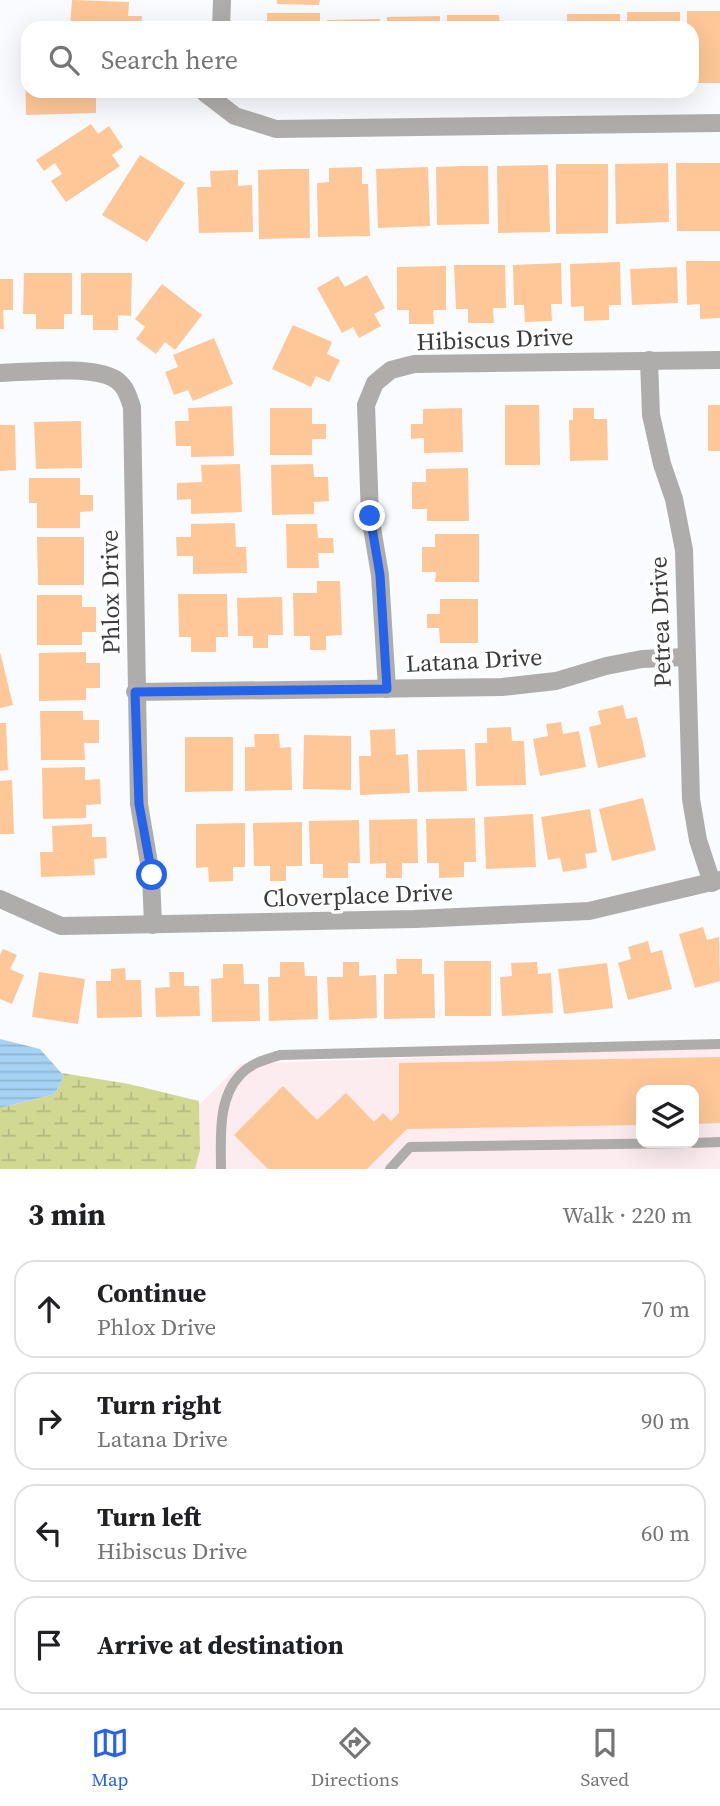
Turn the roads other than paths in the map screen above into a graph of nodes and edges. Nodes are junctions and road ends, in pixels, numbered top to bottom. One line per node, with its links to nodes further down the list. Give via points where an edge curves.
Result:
1 (222, 0): 2 (street)
2 (221, 21)
3 (212, 98): 4 (street, via 235,116 276,129)
4 (720, 123)
5 (649, 360): 6 (street, Hibiscus Drive); 8 (street, Petrea Drive, via 651,415 684,550); 9 (street, Hibiscus Drive, via 414,364 391,370 375,383 366,405 370,516 380,575)
6 (720, 360)
7 (0, 373): 10 (street, Phlox Drive, via 92,371 115,379 127,390 132,407)
8 (686, 657): 9 (street, Latana Drive, via 642,659 556,681 502,687); 11 (street, Petrea Drive, via 691,799 698,841)
9 (387, 689): 10 (street, Latana Drive)
10 (135, 692): 13 (street, Phlox Drive, via 139,804 152,875)
11 (716, 881): 13 (street, Cloverplace Drive, via 589,911)
12 (0, 899): 13 (street, Cloverplace Drive, via 61,926)
13 (153, 925)
14 (720, 1044): 18 (lane, via 280,1055 240,1074 228,1096 221,1120)
15 (720, 1142): 16 (lane)
16 (699, 1143)
17 (636, 1144): 19 (lane, via 410,1147)
18 (221, 1169)
19 (390, 1169)

